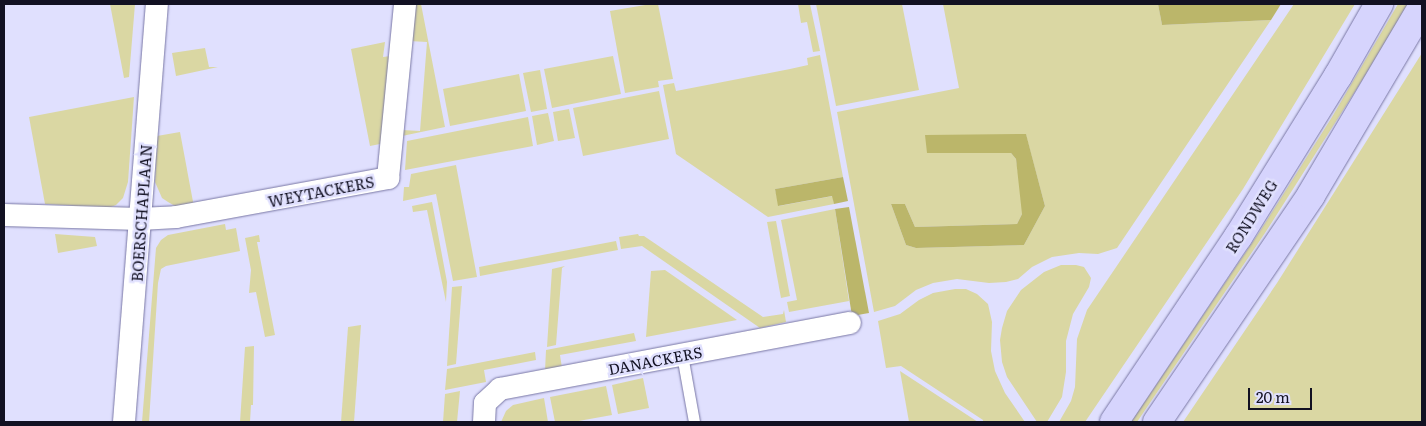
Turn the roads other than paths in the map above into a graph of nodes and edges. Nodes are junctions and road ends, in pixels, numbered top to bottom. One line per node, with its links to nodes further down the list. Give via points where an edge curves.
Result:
1 (157, 4): 6 (street, BOERSCHAPLAAN)
2 (405, 4): 6 (street, WEYTACKERS, via 388,178 176,217)
3 (1379, 4): 13 (main road, RONDWEG, via 1238,237)
4 (1422, 7): 9 (main road, via 1311,195)
5 (4, 215): 6 (street)
6 (140, 219): 10 (street, BOERSCHAPLAAN)
7 (850, 323): 8 (street, DANACKERS)
8 (682, 355): 11 (street, DANACKERS, via 500,389 485,403); 12 (lane)
9 (1159, 420)
10 (124, 422)
11 (484, 422)
12 (694, 422)
13 (1114, 422)

